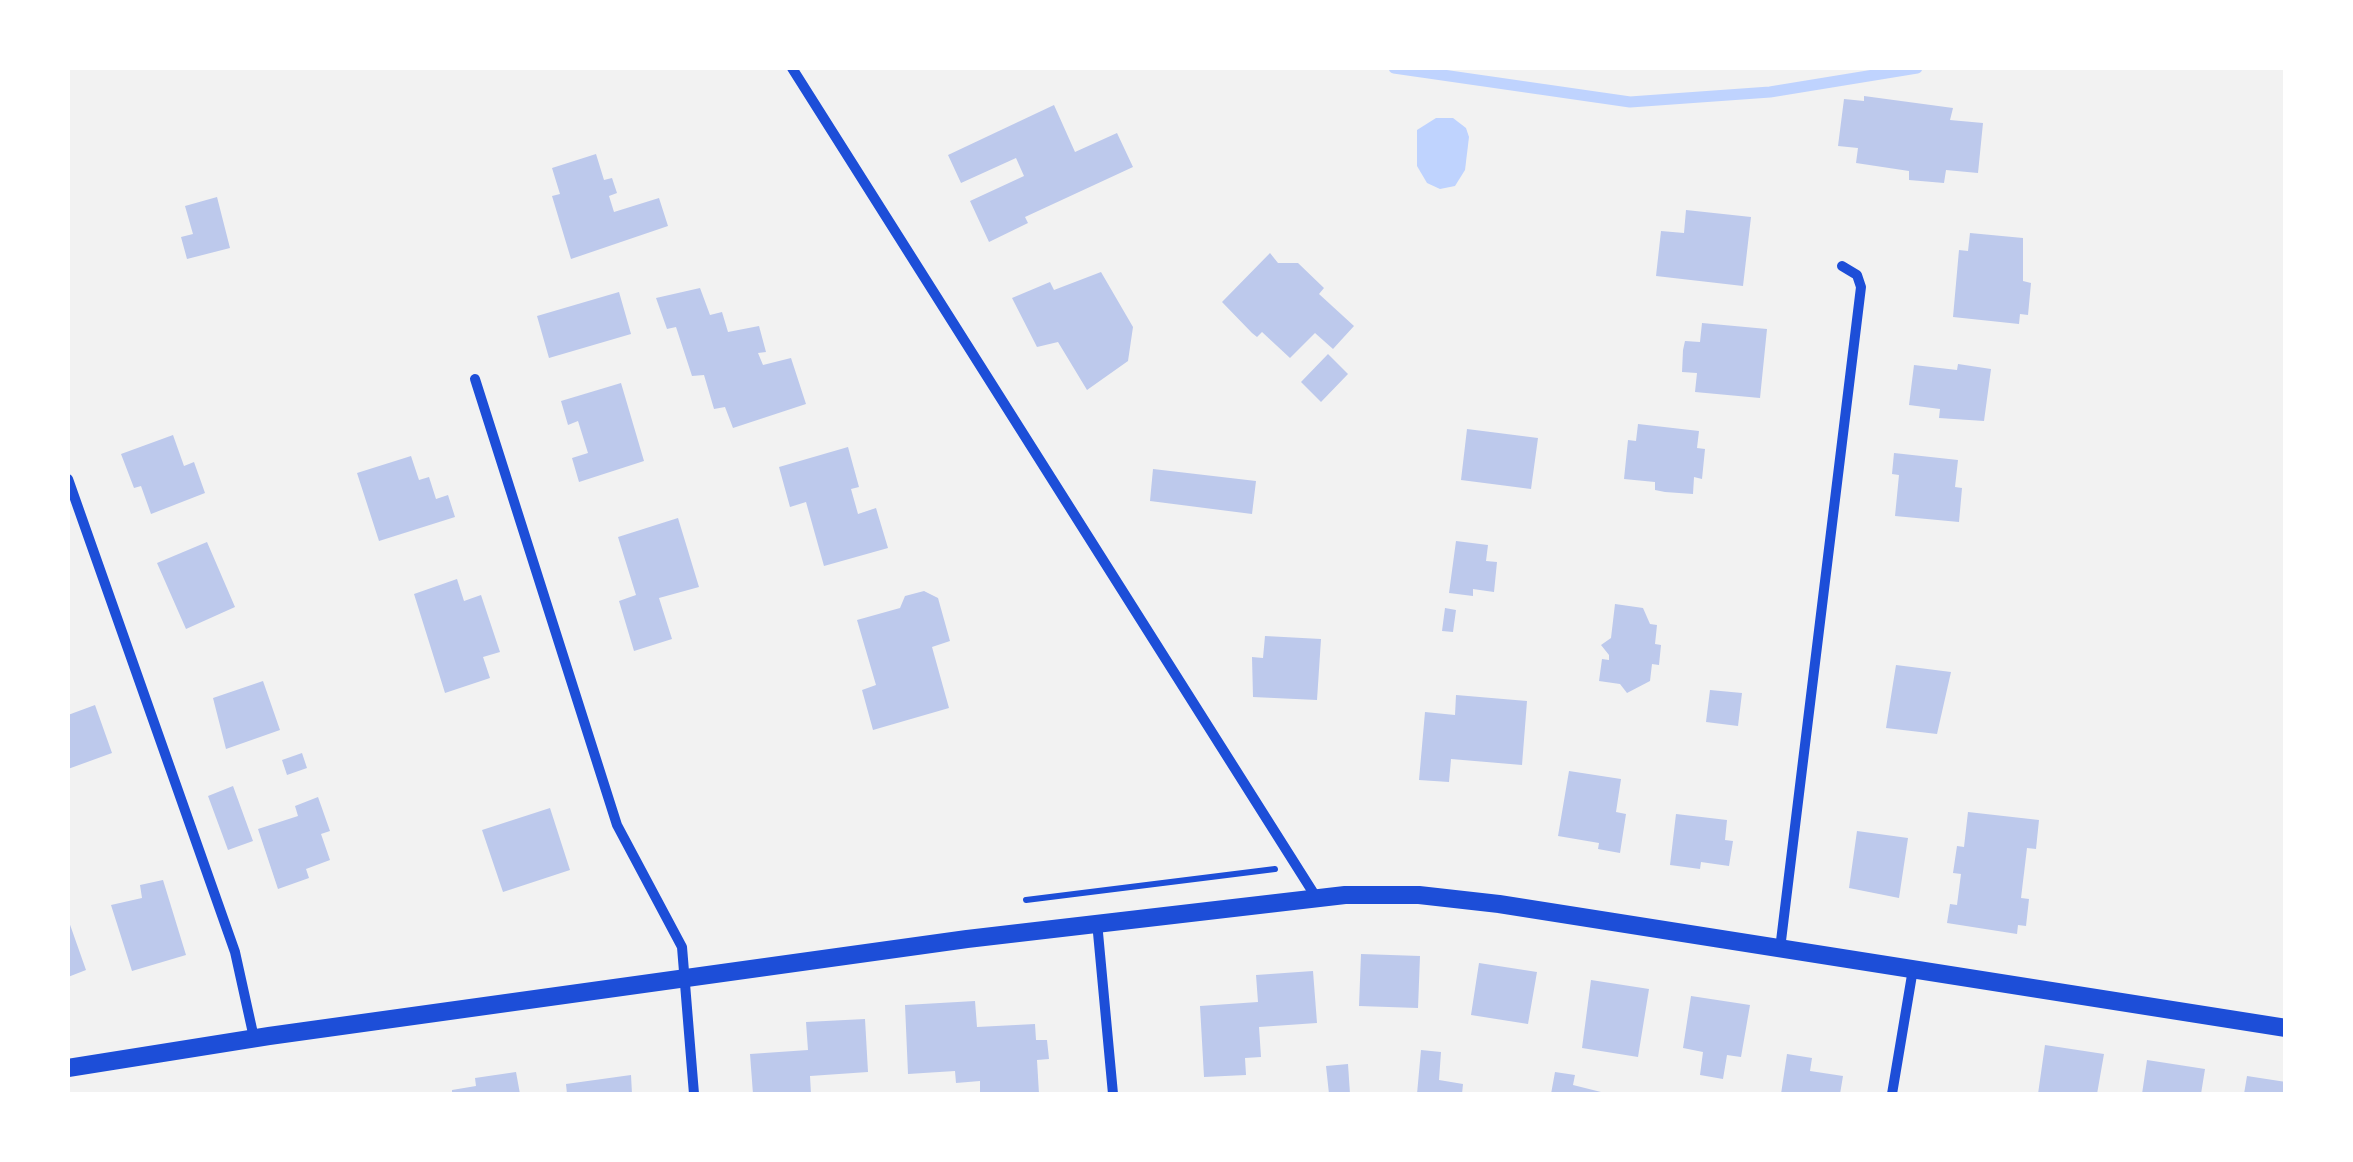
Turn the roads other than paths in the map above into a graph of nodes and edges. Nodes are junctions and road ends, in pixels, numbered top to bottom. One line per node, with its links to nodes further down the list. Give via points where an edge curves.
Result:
1 (792, 68): 5 (street)
2 (1842, 266): 7 (street, via 1857,275 1861,287)
3 (475, 378): 9 (street, via 617,825 676,928)
4 (68, 479): 11 (street, via 235,952)
5 (1316, 897): 6 (street); 7 (street, via 1451,898)
6 (1097, 921): 9 (street); 14 (street)
7 (1780, 948): 8 (street)
8 (1913, 969): 10 (street); 15 (street)
9 (688, 979): 11 (street); 13 (street)
10 (2286, 1028)
11 (254, 1038): 12 (street)
12 (68, 1068)
13 (694, 1094)
14 (1113, 1094)
15 (1892, 1094)

